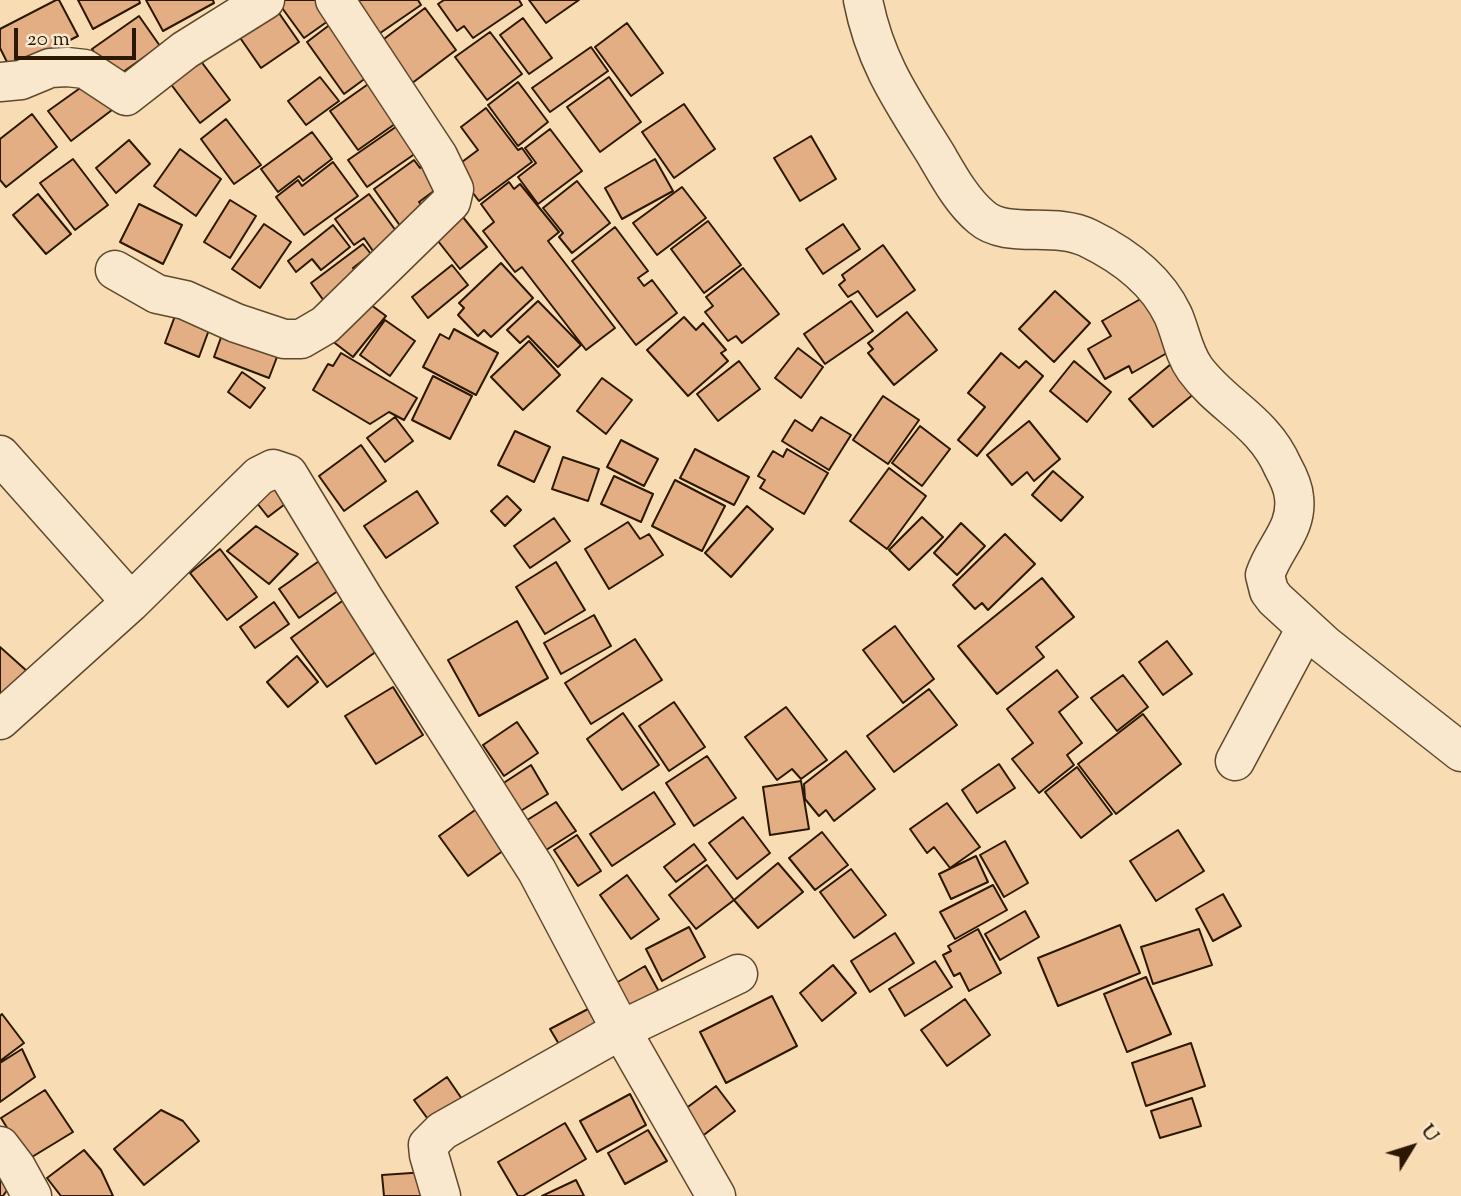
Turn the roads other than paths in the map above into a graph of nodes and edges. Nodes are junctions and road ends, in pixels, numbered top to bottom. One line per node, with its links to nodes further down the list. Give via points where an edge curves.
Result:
1 (265, 0): 4 (street, via 185,50 127,96 76,68 50,68 21,80)
2 (335, 0): 5 (street, via 438,156 454,189 451,202 325,325 301,339 284,339 185,300 157,294)
3 (863, 0): 8 (street, via 874,47 888,76 975,212 992,225 1062,229 1087,237 1141,271 1174,317 1195,369 1268,439 1289,480 1294,510 1292,526 1268,565 1266,585)
4 (0, 82)
5 (115, 270)
6 (0, 456): 7 (street)
7 (131, 602): 9 (street); 13 (street, via 259,476 273,469 288,474 537,871)
8 (1306, 628): 10 (street); 11 (street)
9 (0, 720)
10 (1461, 752)
11 (1234, 761)
12 (738, 974): 13 (street)
13 (621, 1030): 16 (street, via 434,1138 428,1145 429,1155); 17 (street)
14 (0, 1146): 15 (street)
15 (32, 1196)
16 (441, 1196)
17 (716, 1196)

